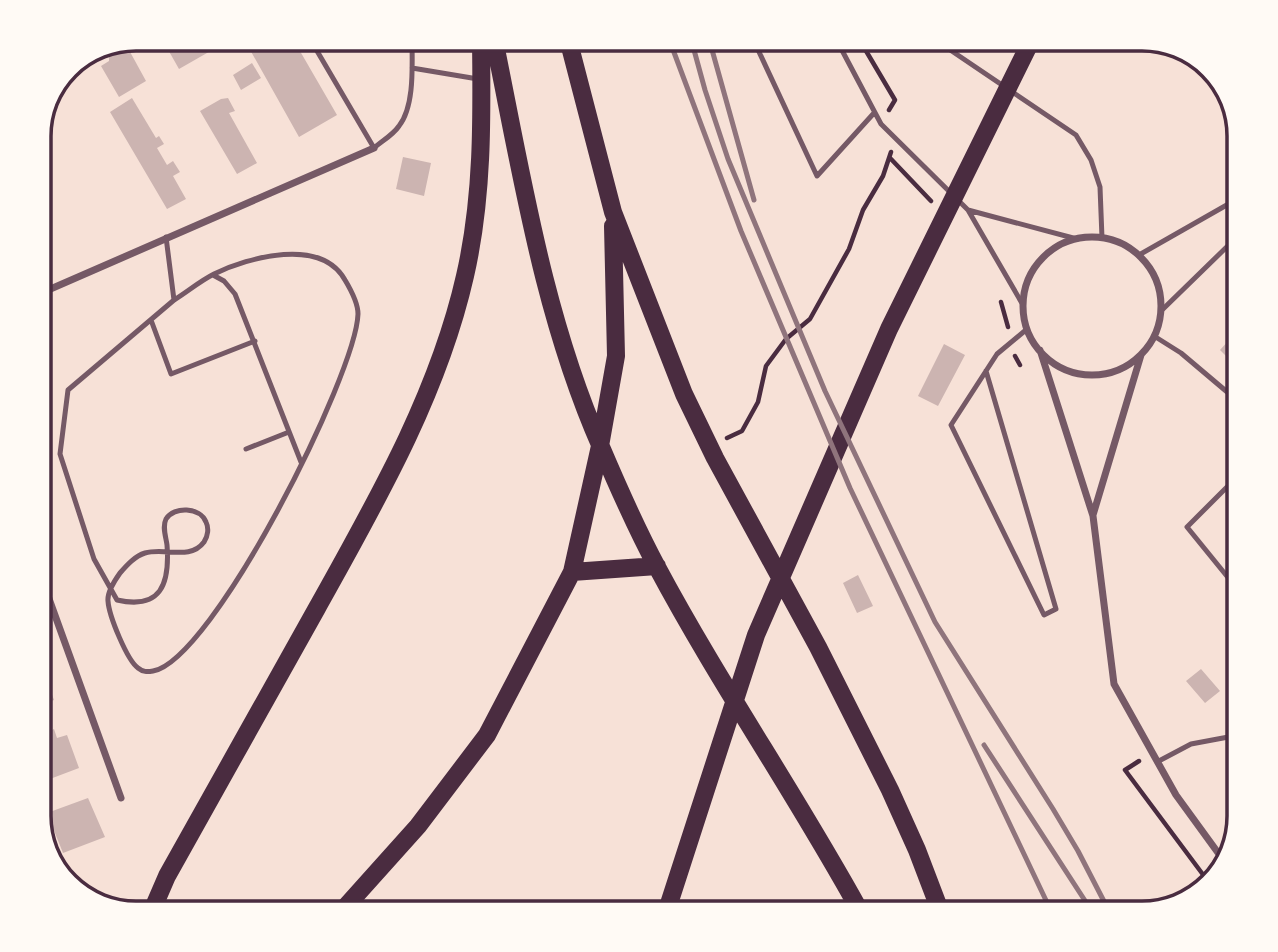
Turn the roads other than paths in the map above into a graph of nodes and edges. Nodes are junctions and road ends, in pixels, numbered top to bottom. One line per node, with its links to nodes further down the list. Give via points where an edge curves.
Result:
1 (318, 51): 13 (lane)
2 (412, 51): 10 (lane)
3 (481, 51): 11 (main road)
4 (497, 51): 36 (main road, via 532,226 561,339)
5 (571, 51): 16 (main road)
6 (759, 51): 12 (lane, via 817,176)
7 (843, 51): 12 (lane)
8 (952, 51): 18 (lane, via 1076,135 1100,187)
9 (1026, 51): 53 (main road, via 889,329 756,635)
10 (412, 68): 11 (lane); 13 (lane, via 407,115)
11 (482, 79): 51 (main road, via 479,181 466,274 420,414)
12 (874, 113): 15 (lane, via 896,141)
13 (374, 148): 17 (street)
14 (1227, 205): 21 (lane)
15 (968, 210): 19 (lane); 25 (lane)
16 (613, 212): 36 (main road, via 615,356); 55 (main road, via 684,394 890,790)
17 (166, 237): 23 (street); 24 (lane)
18 (1102, 238): 19 (street); 21 (street, via 1126,245)
19 (1077, 239): 25 (street, via 1056,247 1039,263 1028,282)
20 (1227, 248): 26 (lane)
21 (1139, 255): 26 (street, via 1157,281)
22 (213, 275): 24 (lane); 30 (lane, via 235,294); 38 (lane, via 247,261 302,255 324,260 341,272 352,292 358,312 344,370)
23 (51, 290)
24 (174, 300): 27 (lane)
25 (1023, 305): 28 (street)
26 (1161, 311): 29 (street)
27 (150, 320): 30 (lane, via 171,374); 45 (lane, via 68,390 60,454 94,559)
28 (1027, 329): 31 (street); 33 (lane, via 997,354)
29 (1154, 336): 32 (street); 34 (lane)
30 (255, 341): 35 (lane)
31 (1040, 351): 32 (street, via 1064,369 1095,375 1125,367); 40 (street)
32 (1141, 355): 40 (street)
33 (986, 371): 33 (lane, via 951,425 1044,615 1056,609)
34 (1227, 391)
35 (289, 432): 37 (lane); 38 (lane)
36 (600, 446): 42 (main road); 43 (main road)
37 (246, 449)
38 (301, 463): 45 (lane, via 234,586 170,663 155,671 137,668 114,620 107,600)
39 (1227, 488): 44 (lane, via 1187,527)
40 (1093, 516): 48 (street, via 1114,684)
41 (167, 551): 41 (lane, via 164,528 174,511 184,509 203,516 207,537 198,549); 45 (lane, via 134,559); 45 (lane, via 167,575 155,598 128,603 117,600)
42 (657, 566): 43 (main road); 54 (main road)
43 (572, 572): 52 (main road, via 487,735 418,826)
44 (1227, 575)
45 (110, 591)
46 (51, 604): 49 (street)
47 (1227, 737): 48 (lane, via 1191,744)
48 (1157, 762): 50 (street)
49 (121, 798)
50 (1219, 854)
51 (156, 901)
52 (352, 901)
53 (670, 901)
54 (854, 901)
55 (936, 901)

